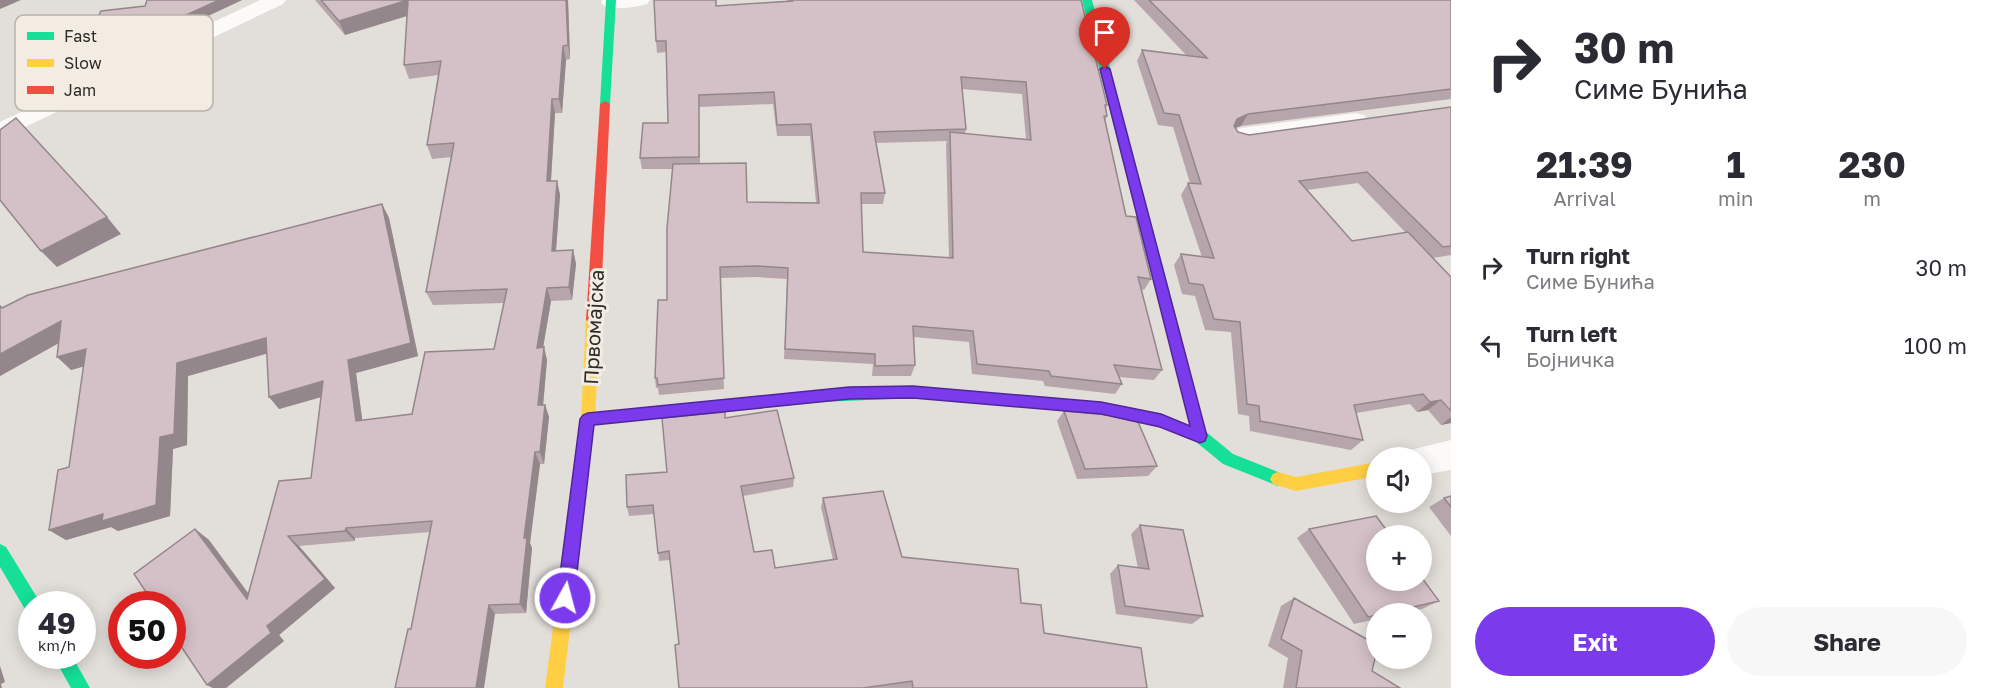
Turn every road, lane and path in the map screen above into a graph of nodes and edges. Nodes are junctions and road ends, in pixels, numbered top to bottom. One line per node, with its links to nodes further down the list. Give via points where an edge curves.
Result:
1 (276, 0): 5 (street)
2 (640, 0): 4 (street)
3 (1087, 0): 11 (street)
4 (611, 1): 10 (street, Првомајска)
5 (213, 26)
6 (43, 112): 8 (street)
7 (1381, 117): 9 (street)
8 (0, 131)
9 (1241, 136)
10 (588, 419): 11 (street, via 849,393 913,392 1101,408 1161,421); 19 (street, Првомајска)
11 (1200, 436): 14 (street, via 1228,459 1296,484)
12 (1451, 455): 13 (street)
13 (1432, 458)
14 (1366, 471)
15 (0, 552): 16 (street)
16 (24, 591)
17 (70, 669): 18 (street)
18 (81, 688)
19 (554, 688)

